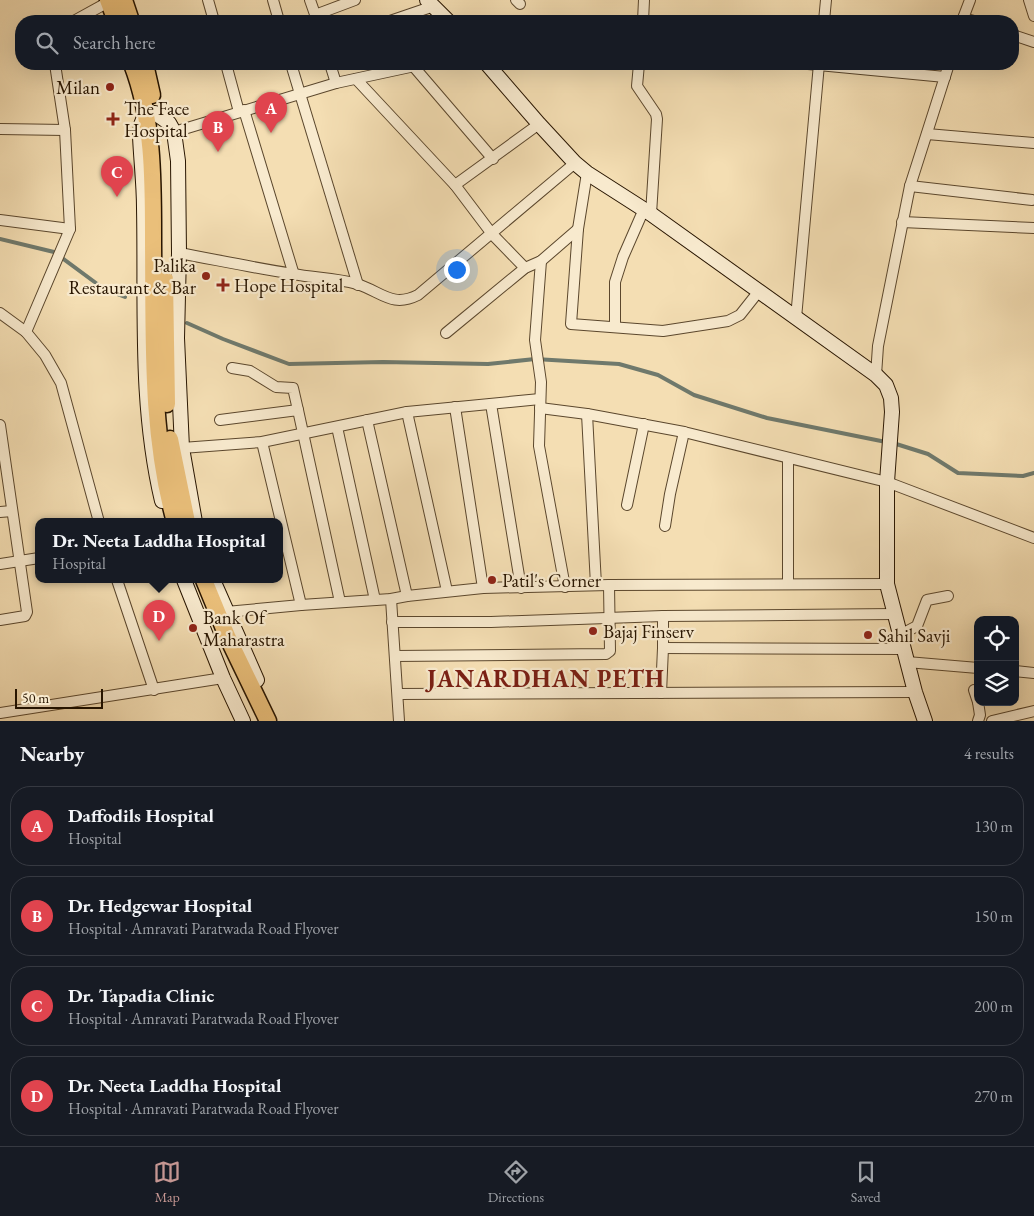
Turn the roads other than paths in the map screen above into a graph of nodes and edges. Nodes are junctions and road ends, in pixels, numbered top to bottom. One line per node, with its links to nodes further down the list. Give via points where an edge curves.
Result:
1 (109, 0): 12 (street); 13 (main road)
2 (124, 0): 14 (main road)
3 (208, 0): 15 (street)
4 (272, 0): 16 (street)
5 (310, 0): 17 (street)
6 (356, 0): 18 (street)
7 (644, 0): 21 (street)
8 (826, 0): 22 (street)
9 (970, 0): 23 (street)
10 (1029, 0): 24 (street)
11 (430, 3): 19 (street); 20 (street)
12 (84, 15)
13 (114, 15)
14 (129, 15)
15 (212, 15)
16 (277, 15)
17 (315, 15)
18 (323, 15)
19 (403, 15)
20 (442, 15)
21 (643, 15)
22 (825, 15)
23 (964, 15)
24 (1034, 16)
25 (1019, 37): 26 (street)
26 (1034, 42)
27 (56, 70): 48 (street)
28 (134, 70): 45 (main road)
29 (146, 70): 45 (main road)
30 (228, 70): 44 (street)
31 (293, 70): 43 (street)
32 (332, 70): 42 (street)
33 (396, 70): 41 (street)
34 (423, 70): 52 (street)
35 (492, 70): 46 (street)
36 (638, 70): 59 (street, via 637,86 657,119)
37 (818, 70): 73 (street)
38 (877, 70): 40 (street)
39 (947, 70): 40 (street)
40 (945, 77): 50 (street)
41 (356, 79): 42 (street); 56 (street)
42 (336, 83): 43 (street)
43 (300, 94): 44 (street); 70 (street)
44 (242, 111): 49 (street); 69 (street)
45 (150, 113): 49 (street, via 169,123); 53 (main road); 101 (street, via 141,125 140,136 144,207 144,339 149,423)
46 (540, 124): 52 (street); 54 (street)
47 (0, 129): 48 (street)
48 (65, 130): 64 (street)
49 (174, 132): 66 (street, via 178,160)
50 (927, 134): 51 (street); 57 (street)
51 (1034, 143)
52 (492, 159): 56 (street)
53 (157, 162): 102 (main road, via 154,373 164,470); 103 (main road, via 167,411)
54 (575, 163): 55 (street); 65 (street)
55 (587, 173): 59 (street); 63 (street)
56 (455, 185): 65 (street)
57 (910, 186): 58 (street); 61 (street)
58 (1032, 200)
59 (648, 212): 71 (street); 74 (street, via 623,256 615,282)
60 (0, 220): 64 (street)
61 (902, 222): 62 (street); 78 (street, via 878,346)
62 (1034, 228)
63 (578, 229): 67 (street); 74 (street, via 571,324)
64 (70, 231): 75 (street)
65 (492, 234): 68 (street); 70 (street, via 418,295 406,300 395,300)
66 (179, 253): 69 (street); 93 (street)
67 (541, 261): 68 (street); 79 (street, via 535,340 541,382)
68 (525, 268): 76 (street)
69 (294, 275): 70 (street)
70 (358, 284)
71 (759, 291): 73 (street); 74 (street, via 740,314 728,322 663,331)
72 (0, 313): 75 (street)
73 (796, 318): 78 (street)
74 (615, 327)
75 (26, 332): 100 (street, via 45,355 61,383)
76 (446, 333)
77 (232, 368): 82 (street, via 250,371 276,387 293,388)
78 (876, 375): 96 (street, via 886,385 891,398)
79 (540, 403): 80 (street); 84 (street); 121 (street, via 540,446)
80 (490, 404): 81 (street); 123 (street)
81 (455, 407): 83 (street); 122 (street)
82 (298, 410): 85 (street); 91 (street)
83 (408, 412): 86 (street); 124 (street)
84 (587, 414): 87 (street); 119 (street)
85 (220, 420)
86 (367, 420): 89 (street); 125 (street)
87 (644, 424): 90 (street); 97 (street)
88 (0, 425): 94 (street)
89 (337, 426): 91 (street); 128 (street)
90 (684, 432): 95 (street); 106 (street)
91 (304, 434): 92 (street); 129 (street)
92 (262, 442): 93 (street); 105 (street)
93 (182, 448): 104 (street)
94 (2, 454): 98 (street)
95 (788, 458): 96 (street); 117 (street)
96 (887, 482): 108 (street); 118 (street)
97 (627, 505)
98 (12, 510): 99 (street); 110 (street)
99 (0, 512)
100 (98, 518)
101 (166, 518)
102 (174, 518)
103 (186, 518)
104 (194, 518)
105 (280, 518)
106 (665, 526)
107 (283, 530): 130 (street)
108 (1034, 538)
109 (35, 559): 110 (street)
110 (20, 561): 111 (street); 135 (street, via 27,614)
111 (0, 564)
112 (118, 583): 144 (street)
113 (185, 583): 143 (street)
114 (194, 583): 152 (main road)
115 (205, 583): 153 (main road)
116 (214, 583): 131 (street)
117 (788, 584): 118 (street); 120 (street)
118 (886, 584): 132 (street)
119 (596, 585): 120 (street); 121 (street)
120 (608, 585): 134 (street)
121 (565, 587): 123 (street)
122 (483, 588): 123 (street); 124 (street)
123 (521, 588)
124 (447, 591): 125 (street)
125 (407, 596): 127 (street)
126 (948, 596): 138 (street, via 927,600)
127 (391, 599): 128 (street); 136 (street)
128 (375, 600): 129 (street)
129 (340, 602): 130 (street)
130 (301, 605): 131 (street)
131 (226, 612): 154 (street)
132 (894, 614): 133 (street); 138 (street)
133 (663, 616): 134 (street); 137 (street)
134 (609, 618): 136 (street); 139 (street, via 610,651 606,654)
135 (0, 620)
136 (392, 622): 139 (street)
137 (663, 648): 138 (street); 146 (street)
138 (903, 649): 140 (street); 145 (street)
139 (394, 656): 147 (street)
140 (974, 667)
141 (1019, 671): 142 (street)
142 (1034, 673)
143 (223, 678): 144 (street); 151 (street)
144 (154, 690): 150 (street)
145 (915, 692): 146 (street); 156 (street)
146 (660, 693): 147 (street)
147 (398, 694): 155 (street)
148 (979, 706): 157 (street)
149 (1034, 711): 158 (street)
150 (0, 713)
151 (243, 721)
152 (257, 721)
153 (268, 721)
154 (275, 721)
155 (400, 721)
156 (924, 721)
157 (978, 721)
158 (992, 721)

